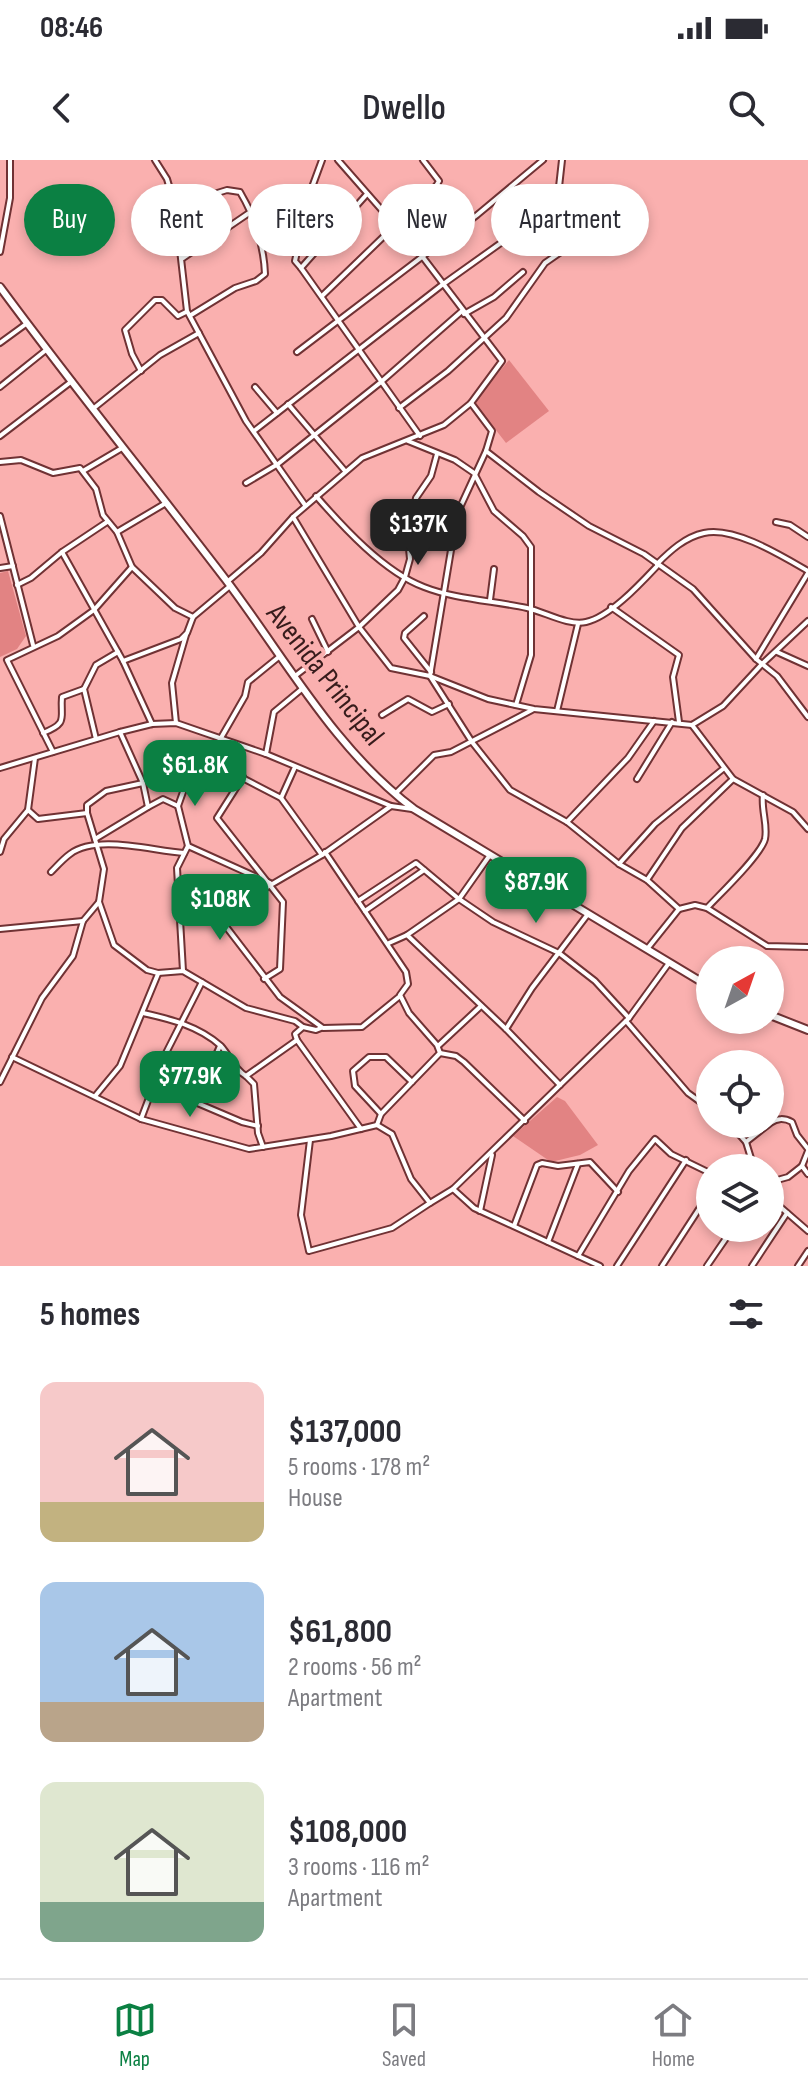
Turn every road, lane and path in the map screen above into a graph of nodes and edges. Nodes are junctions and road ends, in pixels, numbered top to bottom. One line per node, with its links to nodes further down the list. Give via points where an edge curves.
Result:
1 (10, 160): 19 (street, via 10,198)
2 (155, 160): 8 (street)
3 (322, 160): 24 (street, via 311,190 315,202 295,251)
4 (338, 160): 12 (street)
5 (423, 160): 9 (street, via 439,181)
6 (543, 160): 16 (street)
7 (562, 160): 10 (street)
8 (168, 184)
9 (436, 184)
10 (559, 184)
11 (232, 190): 14 (street, via 240,192)
12 (367, 194): 13 (street); 24 (street)
13 (378, 206)
14 (248, 211)
15 (248, 214): 23 (street)
16 (475, 216)
17 (378, 240): 28 (street)
18 (491, 250): 26 (street)
19 (0, 252)
20 (262, 256): 29 (street, via 265,274 256,281)
21 (422, 256): 26 (street); 31 (street)
22 (555, 256): 34 (street)
23 (183, 258): 29 (street)
24 (301, 268): 28 (street)
25 (523, 272): 30 (street, via 494,297)
26 (442, 285): 30 (street); 37 (street)
27 (1, 290): 32 (main road, Avenida Principal)
28 (322, 296): 31 (street)
29 (189, 313): 33 (street); 39 (street, via 178,316 155,300 125,330)
30 (463, 313): 34 (street); 41 (street)
31 (338, 321): 37 (street); 38 (street)
32 (28, 323): 35 (street); 36 (main road, Avenida Principal)
33 (199, 333): 39 (street); 49 (street)
34 (483, 339): 44 (street, via 502,361); 47 (street)
35 (0, 343)
36 (47, 348): 40 (main road, Avenida Principal); 42 (street)
37 (358, 349): 41 (street); 45 (street)
38 (297, 352)
39 (141, 371): 46 (street)
40 (72, 381): 46 (main road, Avenida Principal); 51 (street)
41 (381, 382): 47 (street); 50 (street)
42 (0, 387)
43 (255, 387): 48 (street)
44 (471, 403): 52 (street); 55 (street, via 491,428)
45 (288, 404): 48 (street); 50 (street)
46 (94, 408): 54 (main road, Avenida Principal)
47 (399, 408): 52 (street)
48 (277, 413): 49 (street)
49 (254, 431): 58 (street)
50 (315, 434): 58 (street); 60 (street)
51 (0, 436)
52 (420, 436): 53 (street)
53 (408, 441): 56 (street); 60 (street, via 369,454)
54 (123, 447): 59 (street); 64 (main road, Avenida Principal)
55 (486, 451): 61 (street); 73 (street, via 589,526)
56 (437, 454): 61 (street); 79 (street, via 431,476 416,498)
57 (0, 462): 59 (street, via 21,460 53,473)
58 (278, 464): 62 (street); 65 (street)
59 (83, 471): 68 (street, via 96,489)
60 (345, 471): 63 (street)
61 (474, 473): 82 (street, via 455,519); 86 (street, via 494,511 531,547)
62 (246, 483)
63 (316, 496): 65 (street); 79 (street, via 342,526)
64 (166, 503): 70 (street); 80 (main road, Avenida Principal)
65 (305, 505): 67 (street)
66 (0, 516): 74 (street)
67 (293, 517): 80 (street); 92 (street)
68 (107, 522): 70 (street); 72 (street)
69 (776, 522): 71 (street)
70 (117, 532): 75 (street)
71 (808, 537)
72 (62, 552): 81 (street); 85 (street)
73 (658, 564): 78 (street, via 689,539 720,532 775,552); 84 (street); 99 (street, via 693,589)
74 (13, 566): 76 (street); 81 (street)
75 (132, 567): 85 (street); 88 (street, via 175,608)
76 (0, 568)
77 (494, 569): 83 (street)
78 (808, 572): 99 (street)
79 (405, 577): 82 (street); 92 (street)
80 (229, 584): 88 (street); 98 (main road, Avenida Principal)
81 (17, 585): 94 (street)
82 (445, 592): 83 (street); 103 (street)
83 (490, 600): 86 (street)
84 (611, 607): 91 (street); 115 (street, via 679,655 673,677)
85 (94, 610): 94 (street, via 58,636); 95 (street)
86 (533, 610): 91 (street); 108 (street, via 531,655)
87 (424, 616): 103 (street, via 404,638)
88 (193, 617): 93 (street)
89 (312, 619): 96 (street)
90 (808, 621): 97 (street)
91 (578, 623): 110 (street)
92 (359, 627): 96 (street); 103 (street, via 391,668)
93 (187, 633): 100 (street); 116 (street, via 172,683)
94 (33, 646): 120 (street, via 7,660 7,665)
95 (118, 652): 100 (street); 106 (street, via 96,665)
96 (328, 652): 104 (street)
97 (777, 652): 101 (street); 102 (street)
98 (280, 656): 104 (main road, Avenida Principal); 121 (street, via 248,682)
99 (756, 659): 101 (street)
100 (123, 661): 117 (street)
101 (762, 664): 112 (street); 118 (street, via 723,706)
102 (808, 666)
103 (430, 674): 107 (street); 108 (street, via 471,694)
104 (295, 676): 105 (main road, Avenida Principal)
105 (303, 688): 125 (street, via 274,712); 135 (main road, Avenida Principal)
106 (84, 689): 120 (street, via 62,697 64,716 58,728); 122 (street)
107 (449, 704): 111 (street, via 432,712 408,699); 123 (street)
108 (516, 705): 109 (street)
109 (534, 709): 110 (street); 123 (street)
110 (557, 711): 113 (street)
111 (382, 715)
112 (808, 717)
113 (654, 721): 114 (street); 144 (street, via 628,758)
114 (672, 722): 115 (street); 132 (street)
115 (679, 722): 118 (street)
116 (176, 723): 117 (street); 121 (street)
117 (152, 724): 119 (street)
118 (692, 725): 129 (street)
119 (120, 732): 122 (street); 134 (street)
120 (43, 733): 124 (street)
121 (220, 736): 125 (street); 138 (street, via 210,757 189,775)
122 (96, 739): 124 (street)
123 (472, 742): 135 (street, via 434,755); 144 (street, via 510,790)
124 (53, 752): 126 (street)
125 (266, 754): 127 (street)
126 (35, 758): 128 (street); 142 (street)
127 (295, 767): 137 (street); 139 (street)
128 (0, 768)
129 (724, 768): 133 (street); 152 (street, via 655,824)
130 (231, 772): 131 (street)
131 (243, 777): 137 (street); 157 (street, via 217,818)
132 (637, 779)
133 (733, 779): 136 (street); 156 (street, via 682,828)
134 (143, 783): 140 (street); 143 (street, via 106,791 87,805)
135 (394, 794): 141 (main road, Avenida Principal)
136 (763, 795): 145 (street, via 793,812); 162 (street, via 762,847)
137 (281, 798): 150 (street)
138 (178, 806): 140 (street, via 163,799); 147 (street)
139 (391, 806): 141 (street); 150 (street)
140 (148, 807): 146 (street)
141 (414, 809): 151 (main road, Avenida Principal)
142 (28, 810): 143 (street, via 38,819); 148 (street)
143 (87, 813): 146 (street)
144 (567, 822): 152 (street)
145 (808, 829)
146 (96, 842): 149 (street); 154 (street, via 71,853); 161 (street, via 104,869)
147 (188, 846): 149 (street); 155 (street)
148 (0, 852)
149 (184, 853): 174 (street, via 177,868)
150 (324, 854): 157 (street); 160 (street)
151 (490, 855): 159 (street); 165 (main road, Avenida Principal)
152 (619, 864): 156 (street)
153 (424, 870): 159 (street); 160 (street, via 416,863); 164 (street)
154 (51, 872)
155 (261, 879): 157 (street); 158 (street)
156 (647, 880): 163 (street)
157 (270, 883): 176 (street, via 283,902 280,969); 176 (street, via 224,915 224,924)
158 (215, 885)
159 (459, 899): 168 (street); 172 (street, via 493,922)
160 (358, 901): 164 (street)
161 (99, 902): 166 (street); 175 (street, via 114,945)
162 (707, 908): 163 (street); 170 (street, via 767,946)
163 (679, 909): 171 (street)
164 (365, 911): 169 (street)
165 (588, 914): 171 (main road, Avenida Principal); 172 (street)
166 (83, 921): 167 (street); 193 (street, via 73,956 42,998)
167 (0, 929)
168 (407, 935): 169 (street); 180 (street)
169 (388, 943): 179 (street, via 406,972 408,984)
170 (808, 947)
171 (647, 949): 173 (main road, Avenida Principal)
172 (559, 953): 182 (street, via 595,981); 187 (street)
173 (669, 963): 177 (main road, Avenida Principal); 182 (street)
174 (183, 971): 175 (street); 178 (street)
175 (158, 973): 181 (street)
176 (264, 979): 186 (street)
177 (696, 979)
178 (202, 982): 184 (street); 185 (street, via 246,1008)
179 (400, 995): 186 (street, via 362,1027); 191 (street)
180 (481, 1006): 187 (street); 191 (street)
181 (143, 1013): 184 (street); 199 (street, via 120,1066)
182 (627, 1020): 198 (street); 200 (street)
183 (784, 1021): 188 (main road)
184 (183, 1022): 190 (street); 197 (street)
185 (303, 1027): 186 (street); 189 (street, via 295,1034)
186 (323, 1028)
187 (506, 1029): 198 (street)
188 (808, 1030)
189 (297, 1040): 194 (street); 208 (street)
190 (220, 1046): 194 (street); 201 (street)
191 (438, 1046): 192 (street)
192 (440, 1053): 196 (street); 205 (street, via 464,1062)
193 (12, 1057): 195 (street); 199 (street)
194 (246, 1076): 207 (street, via 254,1084)
195 (0, 1082)
196 (412, 1082): 202 (street); 202 (street, via 386,1057 369,1057 353,1071 355,1086)
197 (155, 1085): 201 (street); 204 (street)
198 (560, 1085): 205 (street)
199 (96, 1095): 204 (street)
200 (696, 1099)
201 (195, 1103): 207 (street)
202 (381, 1114): 206 (street)
203 (784, 1118): 214 (street, via 792,1122)
204 (141, 1119): 213 (street, via 249,1149)
205 (525, 1121): 215 (street)
206 (377, 1125): 208 (street); 225 (street, via 392,1134 411,1179)
207 (258, 1126): 213 (street)
208 (361, 1129): 211 (street)
209 (742, 1138): 212 (street)
210 (751, 1138): 212 (street)
211 (310, 1140): 213 (street); 225 (street, via 301,1215 309,1251 392,1228)
212 (746, 1142): 216 (street)
213 (263, 1147)
214 (808, 1150): 220 (street)
215 (492, 1152): 223 (street); 227 (street)
216 (750, 1154)
217 (686, 1160): 219 (street); 224 (street, via 655,1139); 237 (street)
218 (578, 1164): 224 (street, via 590,1162); 230 (street, via 537,1165); 232 (street)
219 (696, 1165)
220 (802, 1166): 221 (street); 222 (street)
221 (808, 1174)
222 (784, 1178)
223 (453, 1189): 225 (street); 227 (street)
224 (618, 1192): 235 (street)
225 (430, 1203)
226 (784, 1210): 228 (street)
227 (480, 1211): 230 (street)
228 (787, 1213): 231 (street); 240 (street)
229 (696, 1214): 238 (street)
230 (514, 1226): 232 (street)
231 (808, 1231)
232 (548, 1242): 235 (street)
233 (723, 1242): 239 (street)
234 (808, 1251): 241 (street)
235 (578, 1256): 236 (street)
236 (600, 1266)
237 (617, 1266)
238 (662, 1266)
239 (707, 1266)
240 (752, 1266)
241 (798, 1266)

